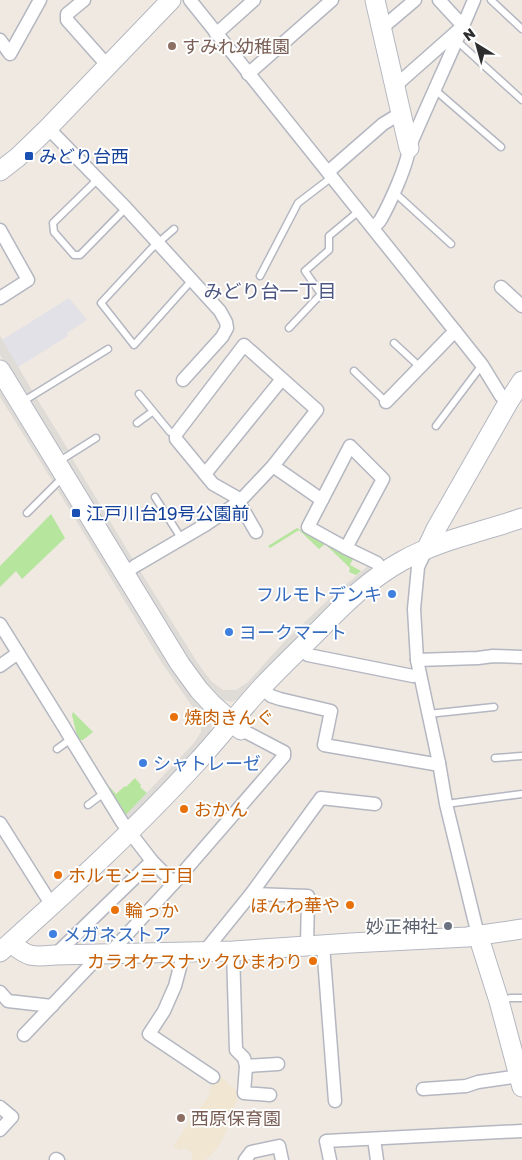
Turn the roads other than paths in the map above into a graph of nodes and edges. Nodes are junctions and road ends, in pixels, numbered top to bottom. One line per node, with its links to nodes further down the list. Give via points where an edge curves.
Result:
1 (40, 0): 16 (street, via 10,54)
2 (84, 0): 18 (street, via 68,14 67,20)
3 (171, 0): 18 (street)
4 (190, 0): 15 (street)
5 (254, 0): 15 (street)
6 (332, 0): 19 (street)
7 (375, 0): 13 (street)
8 (414, 0): 13 (street)
9 (439, 0): 12 (street)
10 (474, 0): 12 (street)
11 (491, 0): 14 (lane)
12 (463, 26): 17 (street); 20 (street)
13 (382, 28): 20 (street)
14 (522, 29)
15 (216, 34): 19 (street)
16 (0, 40)
17 (457, 41): 21 (street); 22 (lane)
18 (107, 65): 24 (street)
19 (248, 74): 28 (street)
20 (394, 87): 23 (street)
21 (434, 89): 25 (lane); 26 (street)
22 (522, 100)
23 (401, 113): 26 (street); 28 (street, via 383,124)
24 (48, 128): 27 (street); 29 (street)
25 (501, 147)
26 (409, 148): 30 (street)
27 (0, 171)
28 (330, 175): 32 (street); 38 (lane, via 298,203)
29 (98, 180): 31 (street); 31 (lane, via 53,223 54,232 74,255 80,255)
30 (394, 192): 33 (street, via 380,221); 37 (lane)
31 (126, 208): 36 (street)
32 (359, 211): 33 (street); 43 (lane, via 329,236 329,250 306,271 321,294)
33 (372, 227): 44 (street)
34 (174, 229): 36 (lane)
35 (0, 230): 41 (street, via 28,280)
36 (158, 243): 39 (street); 39 (lane, via 101,302 134,345)
37 (451, 244)
38 (260, 276)
39 (192, 280): 52 (street, via 220,310 227,328)
40 (501, 287): 42 (street)
41 (0, 298)
42 (522, 306)
43 (289, 328)
44 (455, 331): 47 (street); 48 (street)
45 (394, 344): 48 (lane)
46 (108, 349): 57 (lane)
47 (482, 364): 55 (street, via 501,396); 60 (lane)
48 (420, 367): 56 (street)
49 (0, 370): 57 (street)
50 (354, 371): 56 (lane)
51 (282, 379): 61 (street, via 244,345); 63 (street, via 316,410); 65 (street)
52 (183, 380)
53 (522, 381): 55 (street)
54 (138, 394): 58 (lane)
55 (509, 401): 74 (street)
56 (386, 402)
57 (20, 403): 64 (street)
58 (152, 412): 59 (lane); 61 (lane, via 170,432)
59 (137, 423)
60 (436, 426)
61 (176, 434): 65 (street, via 176,439)
62 (96, 438): 64 (lane)
63 (273, 466): 67 (street); 68 (street)
64 (61, 470): 69 (lane); 76 (street)
65 (205, 474): 68 (street, via 213,484 236,496)
66 (155, 497): 72 (lane)
67 (322, 500): 73 (street, via 308,527); 73 (street, via 350,446 383,478)
68 (239, 502): 71 (street); 72 (street)
69 (27, 513)
70 (522, 518): 74 (street)
71 (256, 532)
72 (181, 538): 76 (street)
73 (346, 548): 75 (street, via 377,563)
74 (427, 548): 75 (street); 81 (street, via 418,567 414,609)
75 (384, 572): 78 (street, via 343,605)
76 (124, 574): 87 (street, via 193,682)
77 (0, 624): 79 (street)
78 (300, 649): 83 (street, via 308,655); 84 (street)
79 (18, 653): 82 (street); 88 (street)
80 (522, 657): 81 (street)
81 (417, 660): 83 (street)
82 (0, 666)
83 (420, 675): 86 (street)
84 (262, 688): 87 (street); 92 (street, via 271,696 331,711 324,744 434,764)
85 (494, 707): 86 (lane)
86 (428, 714): 92 (street)
87 (237, 726): 99 (street); 101 (street, via 284,752 284,756)
88 (71, 740): 89 (lane); 93 (street)
89 (57, 749)
90 (522, 756): 91 (lane)
91 (495, 758)
92 (439, 762): 96 (street)
93 (104, 793): 97 (lane); 99 (street)
94 (522, 794): 96 (lane)
95 (375, 804): 102 (street, via 321,798)
96 (446, 804): 105 (street)
97 (88, 805)
98 (0, 823): 103 (street)
99 (129, 832): 100 (street); 103 (street)
100 (152, 861): 101 (street); 112 (street)
101 (174, 883): 111 (street)
102 (250, 894): 106 (street, via 308,896); 110 (street)
103 (53, 905): 107 (street)
104 (522, 929): 105 (street)
105 (478, 935): 106 (street); 115 (street)
106 (315, 946): 108 (street); 124 (street)
107 (5, 947): 112 (street, via 28,955)
108 (233, 951): 110 (street); 119 (street, via 236,1050 244,1058)
109 (184, 952): 110 (street); 111 (street); 120 (street, via 164,1011 149,1034)
110 (204, 952)
111 (105, 954): 112 (street); 116 (street)
112 (55, 955)
113 (0, 992): 116 (street, via 8,1001)
114 (522, 998): 115 (lane)
115 (499, 1002): 121 (street)
116 (52, 1006): 117 (street)
117 (24, 1035)
118 (278, 1064): 119 (street)
119 (246, 1066): 123 (street, via 244,1093)
120 (213, 1077)
121 (520, 1082): 122 (street, via 478,1082)
122 (423, 1089)
123 (270, 1095)
124 (335, 1100)
125 (0, 1107): 126 (street, via 12,1117)
126 (0, 1130)
127 (522, 1131): 128 (street)
128 (374, 1139): 131 (street, via 326,1141); 132 (street)
129 (245, 1160): 130 (street, via 251,1152 279,1146)
130 (282, 1160)
131 (330, 1160)
132 (376, 1160)

